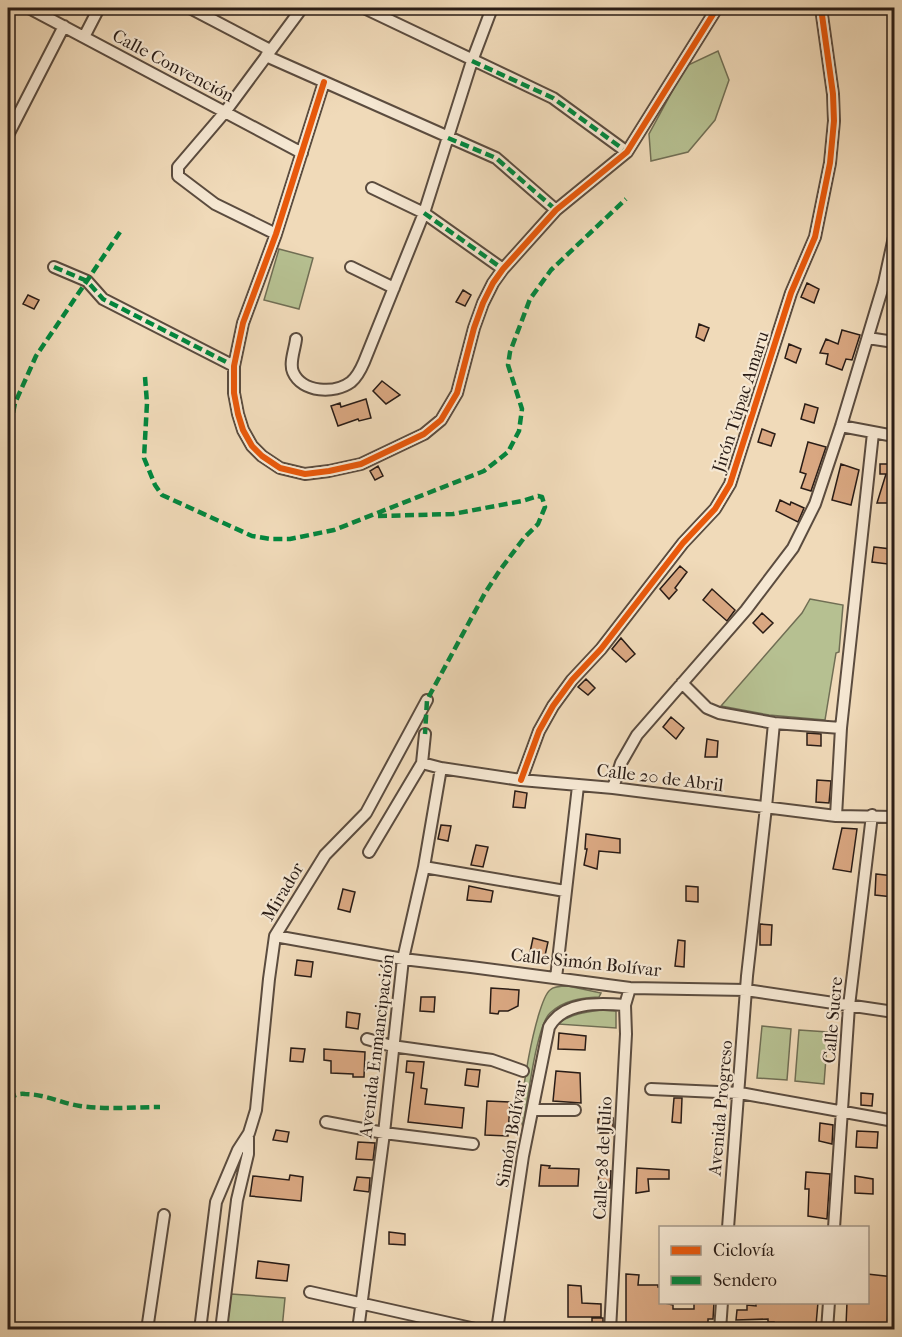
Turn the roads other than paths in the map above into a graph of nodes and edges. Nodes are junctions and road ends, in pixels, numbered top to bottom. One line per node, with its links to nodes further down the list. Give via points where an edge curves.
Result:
1 (28, 8): 9 (street, Calle Convención)
2 (99, 8): 10 (street)
3 (190, 8): 11 (street)
4 (302, 8): 11 (street)
5 (364, 8): 12 (street)
6 (492, 8): 12 (street)
7 (717, 8): 17 (street)
8 (821, 8): 42 (street, Jirón Túpac Amaru, via 833,94 830,163 815,237 791,293 730,484 715,509 683,543 553,705)
9 (64, 26): 10 (street, Calle Convención); 15 (street)
10 (84, 37): 14 (street, Calle Convención)
11 (268, 53): 13 (street); 14 (street)
12 (472, 61): 16 (street); 17 (street, via 553,98)
13 (324, 82): 16 (street); 18 (street)
14 (225, 112): 18 (street, Calle Convención); 22 (street, via 178,167 178,176 215,204)
15 (8, 135)
16 (448, 138): 20 (street, via 496,158); 21 (street)
17 (627, 152): 20 (street)
18 (302, 153): 22 (street)
19 (372, 188): 21 (street)
20 (556, 210): 26 (street)
21 (424, 213): 26 (street); 27 (street)
22 (276, 234): 31 (street, via 243,323)
23 (894, 237): 28 (street)
24 (54, 267): 31 (street, via 87,281 103,299)
25 (351, 267): 27 (street)
26 (503, 269): 31 (street, via 483,303 457,393 447,413 424,434 361,464 305,474 280,468 262,456 243,430 234,393)
27 (394, 288): 29 (street, via 364,362 356,378 346,385 325,390 299,380 292,366)
28 (868, 338): 30 (street); 32 (street)
29 (296, 339)
30 (894, 342)
31 (234, 366)
32 (841, 426): 33 (street); 35 (street, via 815,504 793,548 746,610)
33 (873, 433): 34 (street); 38 (street)
34 (894, 436)
35 (682, 683): 37 (street, via 707,708); 44 (street, via 637,735 621,763)
36 (428, 700): 52 (street, Mirador, via 366,813 325,855)
37 (774, 723): 38 (street); 45 (street, Avenida Progreso)
38 (841, 728): 47 (street)
39 (425, 734): 40 (street)
40 (422, 763): 41 (street, Calle 20 de Abril); 49 (street)
41 (441, 768): 42 (street, Calle 20 de Abril); 50 (street, Avenida Enmancipación)
42 (521, 780): 43 (street, Calle 20 de Abril)
43 (578, 786): 44 (street, Calle 20 de Abril); 51 (street)
44 (613, 788): 45 (street, Calle 20 de Abril)
45 (766, 807): 47 (street, Calle 20 de Abril); 56 (street, Avenida Progreso)
46 (872, 815): 47 (street, Calle 20 de Abril); 48 (street, Calle 20 de Abril); 58 (street, Calle Sucre)
47 (836, 816)
48 (894, 817)
49 (369, 852)
50 (424, 867): 51 (street); 53 (street, Avenida Enmancipación)
51 (565, 891): 54 (street)
52 (275, 936): 53 (street, Calle Simón Bolívar); 70 (street, Mirador, via 259,1088)
53 (403, 959): 54 (street, Calle Simón Bolívar); 61 (street, Avenida Enmancipación)
54 (556, 978): 55 (street, Calle Simón Bolívar)
55 (630, 988): 56 (street, Calle Simón Bolívar); 57 (street, Calle 28 de Julio)
56 (746, 990): 58 (street, Calle Simón Bolívar); 64 (street, Avenida Progreso)
57 (625, 1005): 65 (street, Simón Bolívar, via 583,1006 553,1020); 86 (street, Calle 28 de Julio)
58 (849, 1006): 59 (street, Calle Simón Bolívar); 67 (street, Calle Sucre)
59 (894, 1012)
60 (367, 1039): 61 (street)
61 (392, 1046): 62 (street, via 492,1060); 71 (street, Avenida Enmancipación)
62 (523, 1071)
63 (651, 1089): 64 (street)
64 (740, 1093): 67 (street); 74 (street, Avenida Progreso)
65 (533, 1110): 66 (street); 85 (street, Simón Bolívar)
66 (575, 1110)
67 (842, 1113): 68 (street); 75 (street, Calle Sucre)
68 (894, 1121)
69 (326, 1122): 71 (street)
70 (249, 1133): 81 (street, Mirador, via 216,1202); 82 (street, Mirador)
71 (384, 1133): 72 (street); 77 (street, Avenida Enmancipación)
72 (473, 1144)
73 (164, 1215): 80 (street)
74 (728, 1226)
75 (834, 1226)
76 (310, 1292): 77 (street)
77 (362, 1304): 83 (street, Avenida Enmancipación); 84 (street)
78 (722, 1304): 87 (street)
79 (829, 1304): 88 (street)
80 (147, 1329)
81 (200, 1329)
82 (221, 1329)
83 (358, 1329)
84 (480, 1329)
85 (497, 1329)
86 (610, 1329)
87 (720, 1329)
88 (827, 1329)

